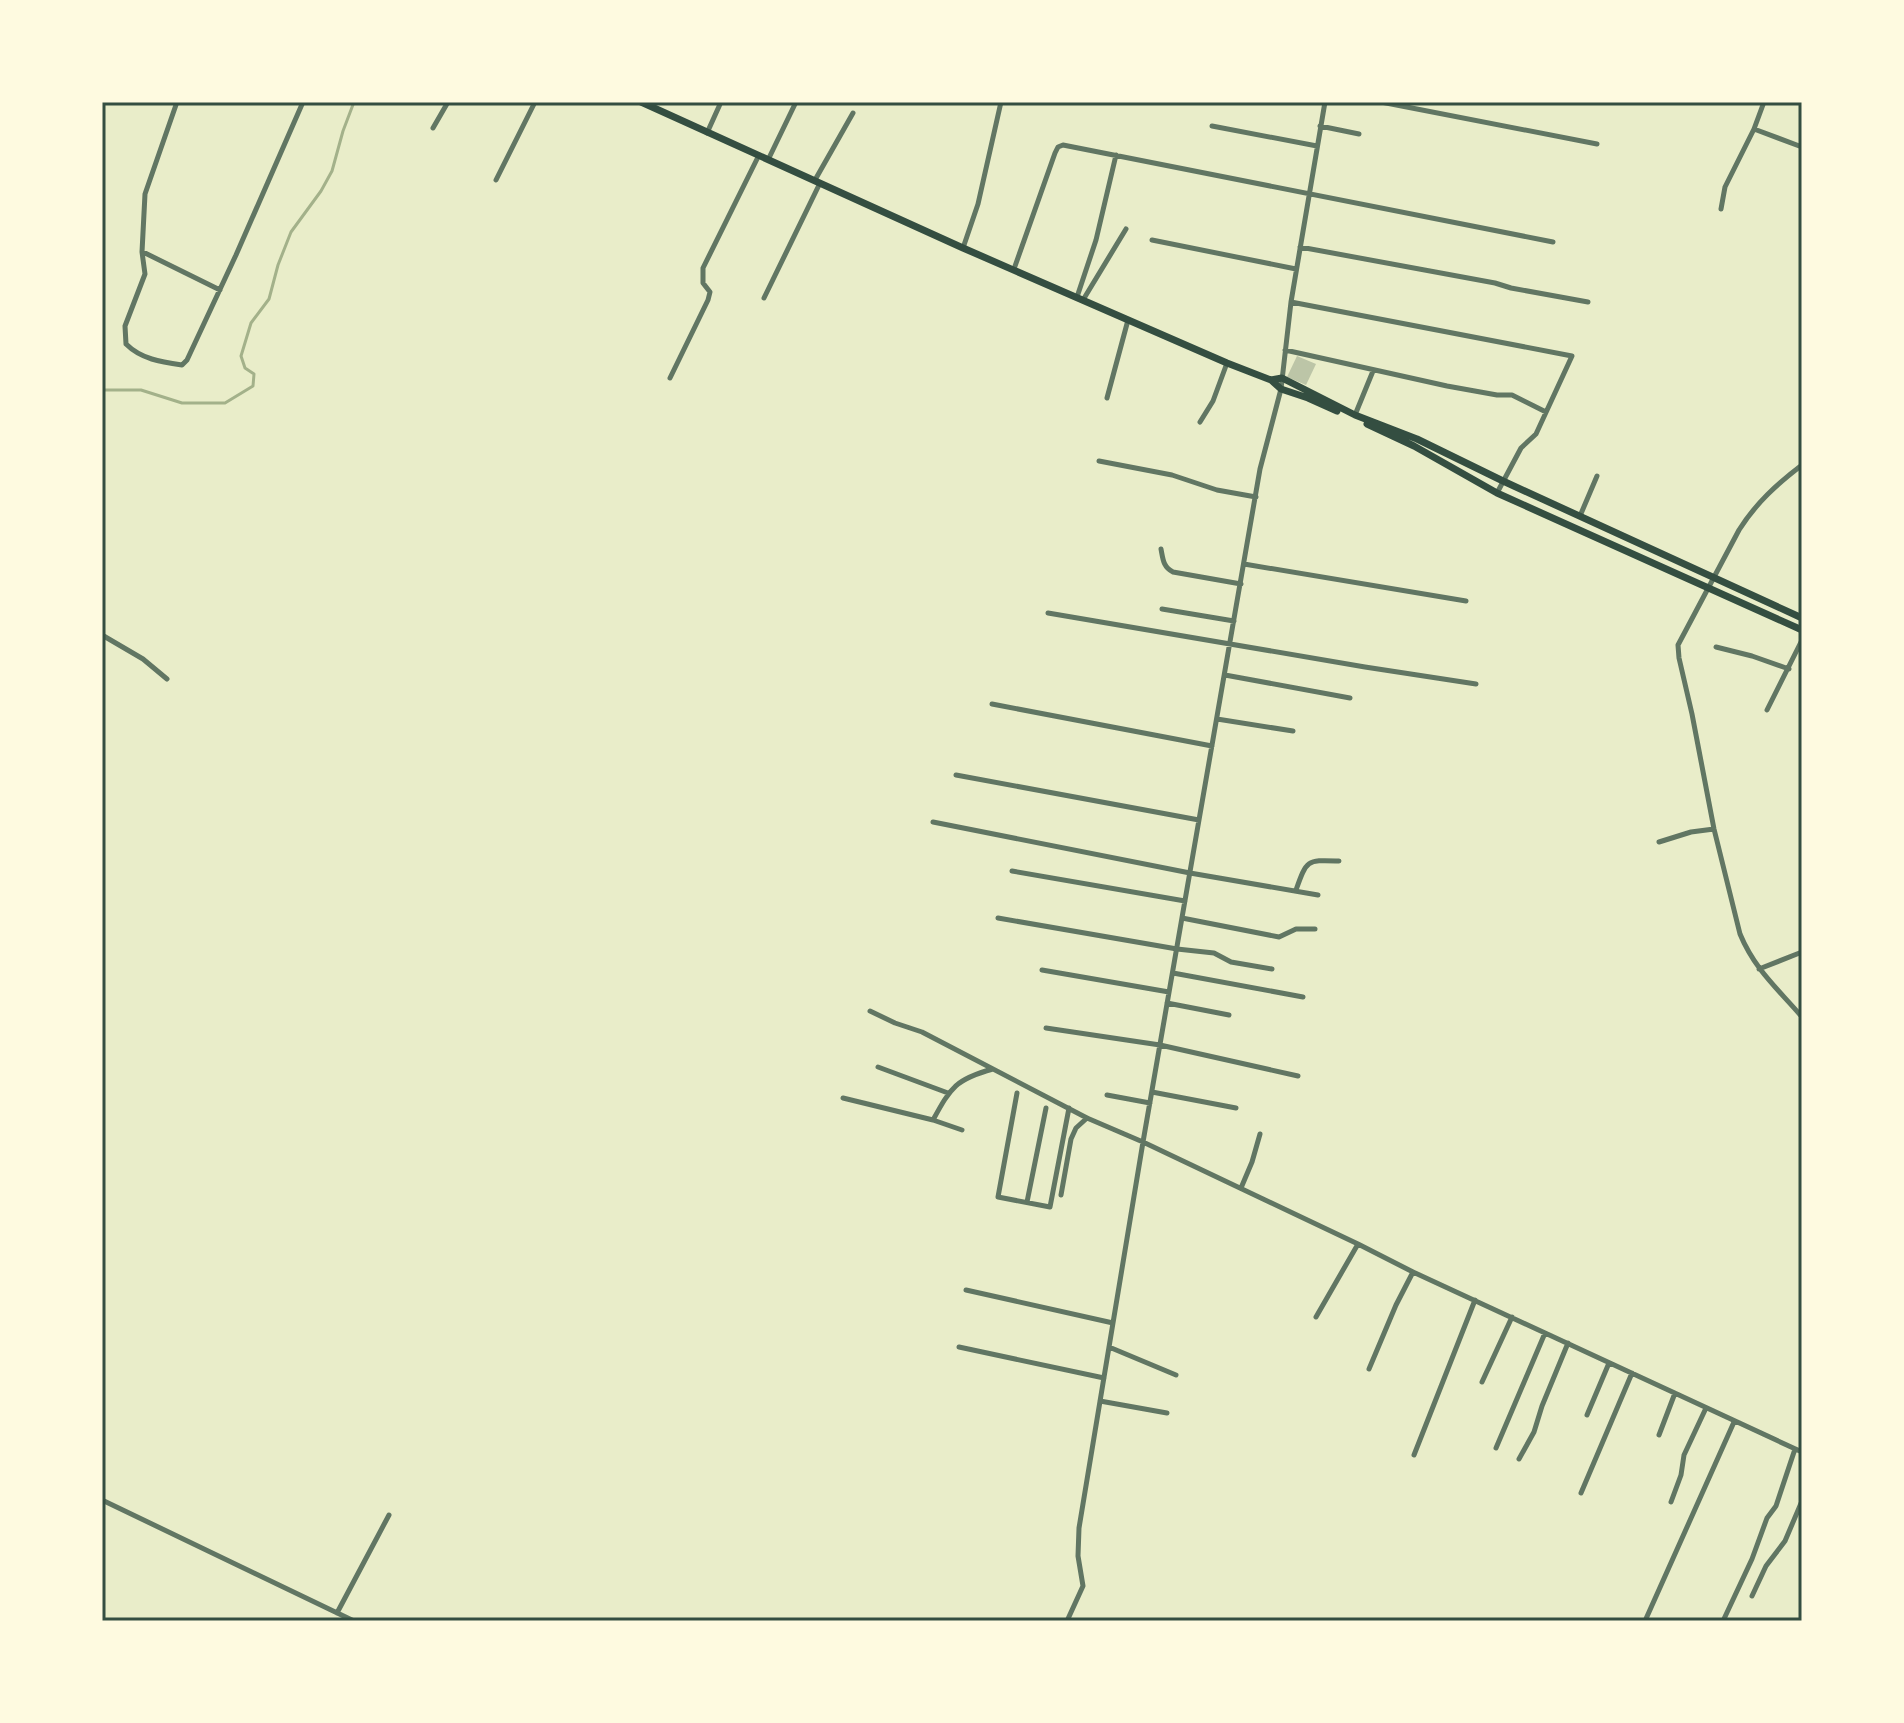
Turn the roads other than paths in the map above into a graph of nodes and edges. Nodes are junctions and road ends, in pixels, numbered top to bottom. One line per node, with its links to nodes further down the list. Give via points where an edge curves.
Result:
1 (177, 102): 34 (street, via 145,194)
2 (303, 102): 37 (street)
3 (448, 102): 15 (street)
4 (535, 102): 25 (street)
5 (641, 102): 17 (main road)
6 (721, 102): 17 (street)
7 (796, 102): 24 (street)
8 (1001, 102): 33 (street)
9 (1325, 102): 14 (street)
10 (1381, 102): 19 (street)
11 (1764, 102): 16 (street)
12 (853, 113): 26 (street)
13 (1212, 126): 20 (street)
14 (1320, 126): 18 (street); 20 (street)
15 (433, 128)
16 (1754, 129): 21 (street); 28 (street, via 1725,187)
17 (707, 133): 22 (main road)
18 (1359, 134)
19 (1597, 144)
20 (1317, 146): 27 (street)
21 (1802, 147)
22 (759, 155): 24 (main road); 46 (street, via 703,268 708,300)
23 (1116, 155): 27 (street); 35 (street, via 1066,145 1056,149); 39 (street)
24 (768, 160): 26 (main road)
25 (496, 180)
26 (817, 182): 33 (main road); 38 (street)
27 (1310, 194): 31 (street); 32 (street)
28 (1721, 209)
29 (1126, 229): 39 (street)
30 (1152, 240): 36 (street)
31 (1553, 242)
32 (1300, 247): 36 (street); 41 (street)
33 (963, 248): 35 (main road)
34 (142, 252): 37 (street); 37 (street, via 144,278 125,334 126,344 146,358 184,365)
35 (1014, 269): 39 (main road)
36 (1296, 269): 40 (street)
37 (220, 290)
38 (764, 298)
39 (1080, 299): 42 (main road)
40 (1291, 302): 43 (street); 51 (street, via 1572,356)
41 (1588, 302)
42 (1128, 320): 44 (main road); 50 (street)
43 (1285, 350): 45 (street); 47 (street)
44 (1227, 363): 48 (main road); 53 (street)
45 (1373, 371): 51 (street, via 1512,395); 52 (street)
46 (670, 378)
47 (1282, 378): 48 (main road); 49 (street); 52 (main road)
48 (1271, 380): 49 (main road)
49 (1281, 389): 54 (main road); 60 (street)
50 (1107, 398)
51 (1546, 412): 58 (street)
52 (1355, 415): 54 (main road)
53 (1200, 422)
54 (1416, 443): 58 (main road); 59 (main road)
55 (1099, 461): 60 (street)
56 (1802, 465): 64 (street, via 1748,515)
57 (1597, 476): 61 (street)
58 (1503, 481): 59 (street); 61 (main road)
59 (1497, 493): 66 (main road)
60 (1256, 497): 63 (street)
61 (1580, 516): 64 (main road)
62 (1161, 549): 65 (street, via 1173,572)
63 (1244, 564): 65 (street); 67 (street)
64 (1714, 578): 66 (street); 70 (main road)
65 (1241, 584): 71 (street)
66 (1709, 589): 72 (main road); 90 (street, via 1678,645)
67 (1466, 601)
68 (1162, 609): 71 (street)
69 (1048, 613): 75 (street)
70 (1802, 618)
71 (1234, 621): 75 (street)
72 (1802, 630)
73 (102, 635): 79 (street)
74 (1802, 640): 77 (street)
75 (1230, 644): 78 (street); 80 (street)
76 (1716, 647): 77 (street)
77 (1789, 669): 83 (street)
78 (1225, 675): 81 (street); 84 (street)
79 (167, 679)
80 (1476, 684)
81 (1350, 698)
82 (992, 704): 86 (street)
83 (1767, 710)
84 (1217, 719): 85 (street); 86 (street)
85 (1293, 731)
86 (1212, 746): 88 (street)
87 (956, 775): 88 (street)
88 (1199, 820): 94 (street)
89 (933, 822): 94 (street)
90 (1714, 829): 91 (street); 104 (street, via 1740,934)
91 (1659, 842)
92 (1339, 861): 95 (street, via 1313,861)
93 (1012, 871): 97 (street)
94 (1190, 873): 95 (street); 97 (street)
95 (1296, 890): 96 (street)
96 (1318, 895)
97 (1185, 901): 99 (street)
98 (998, 918): 101 (street)
99 (1182, 918): 100 (street, via 1279,937 1296,929); 101 (street)
100 (1315, 929)
101 (1177, 949): 103 (street); 106 (street)
102 (1802, 952): 104 (street)
103 (1272, 969)
104 (1759, 969): 112 (street)
105 (1042, 970): 107 (street)
106 (1173, 973): 107 (street); 108 (street)
107 (1169, 992): 109 (street)
108 (1303, 997)
109 (1167, 1003): 111 (street); 114 (street)
110 (870, 1011): 116 (street)
111 (1229, 1015)
112 (1802, 1017)
113 (1046, 1028): 114 (street)
114 (1160, 1045): 117 (street); 118 (street)
115 (878, 1067): 119 (street)
116 (995, 1069): 119 (street, via 968,1076); 125 (street)
117 (1298, 1076)
118 (1152, 1092): 123 (street); 126 (street)
119 (948, 1093): 128 (street)
120 (1017, 1093): 134 (street, via 998,1197)
121 (1107, 1095): 123 (street)
122 (843, 1098): 128 (street)
123 (1150, 1103): 131 (street)
124 (1046, 1108): 134 (street)
125 (1069, 1108): 127 (street); 134 (street, via 1050,1207)
126 (1236, 1108)
127 (1087, 1118): 131 (street); 133 (street, via 1071,1139)
128 (933, 1120): 129 (street)
129 (962, 1130)
130 (1260, 1134): 132 (street)
131 (1143, 1142): 132 (street); 141 (street)
132 (1241, 1188): 135 (street)
133 (1061, 1195)
134 (1027, 1202)
135 (1358, 1244): 136 (street); 139 (street)
136 (1413, 1272): 138 (street); 147 (street)
137 (966, 1290): 141 (street)
138 (1475, 1300): 140 (street); 162 (street)
139 (1316, 1317)
140 (1512, 1317): 142 (street); 151 (street)
141 (1113, 1323): 145 (street)
142 (1545, 1333): 143 (street); 159 (street)
143 (1568, 1343): 146 (street); 163 (street)
144 (959, 1347): 150 (street)
145 (1109, 1347): 149 (street); 150 (street)
146 (1609, 1363): 148 (street); 156 (street)
147 (1369, 1369)
148 (1632, 1373): 152 (street); 164 (street)
149 (1176, 1375)
150 (1104, 1378): 153 (street)
151 (1482, 1382)
152 (1675, 1393): 154 (street); 158 (street)
153 (1100, 1401): 155 (street); 172 (street, via 1079,1528 1083,1586)
154 (1706, 1408): 157 (street); 167 (street, via 1684,1455)
155 (1167, 1413)
156 (1587, 1415)
157 (1734, 1422): 160 (street); 173 (street)
158 (1659, 1435)
159 (1496, 1448)
160 (1795, 1449): 161 (street); 174 (street, via 1776,1506)
161 (1802, 1452)
162 (1414, 1455)
163 (1519, 1459)
164 (1581, 1493)
165 (102, 1500): 170 (street)
166 (1802, 1501): 169 (street)
167 (1671, 1502)
168 (389, 1515): 170 (street)
169 (1752, 1596)
170 (337, 1613): 171 (street)
171 (354, 1621)
172 (1067, 1621)
173 (1645, 1621)
174 (1723, 1621)

